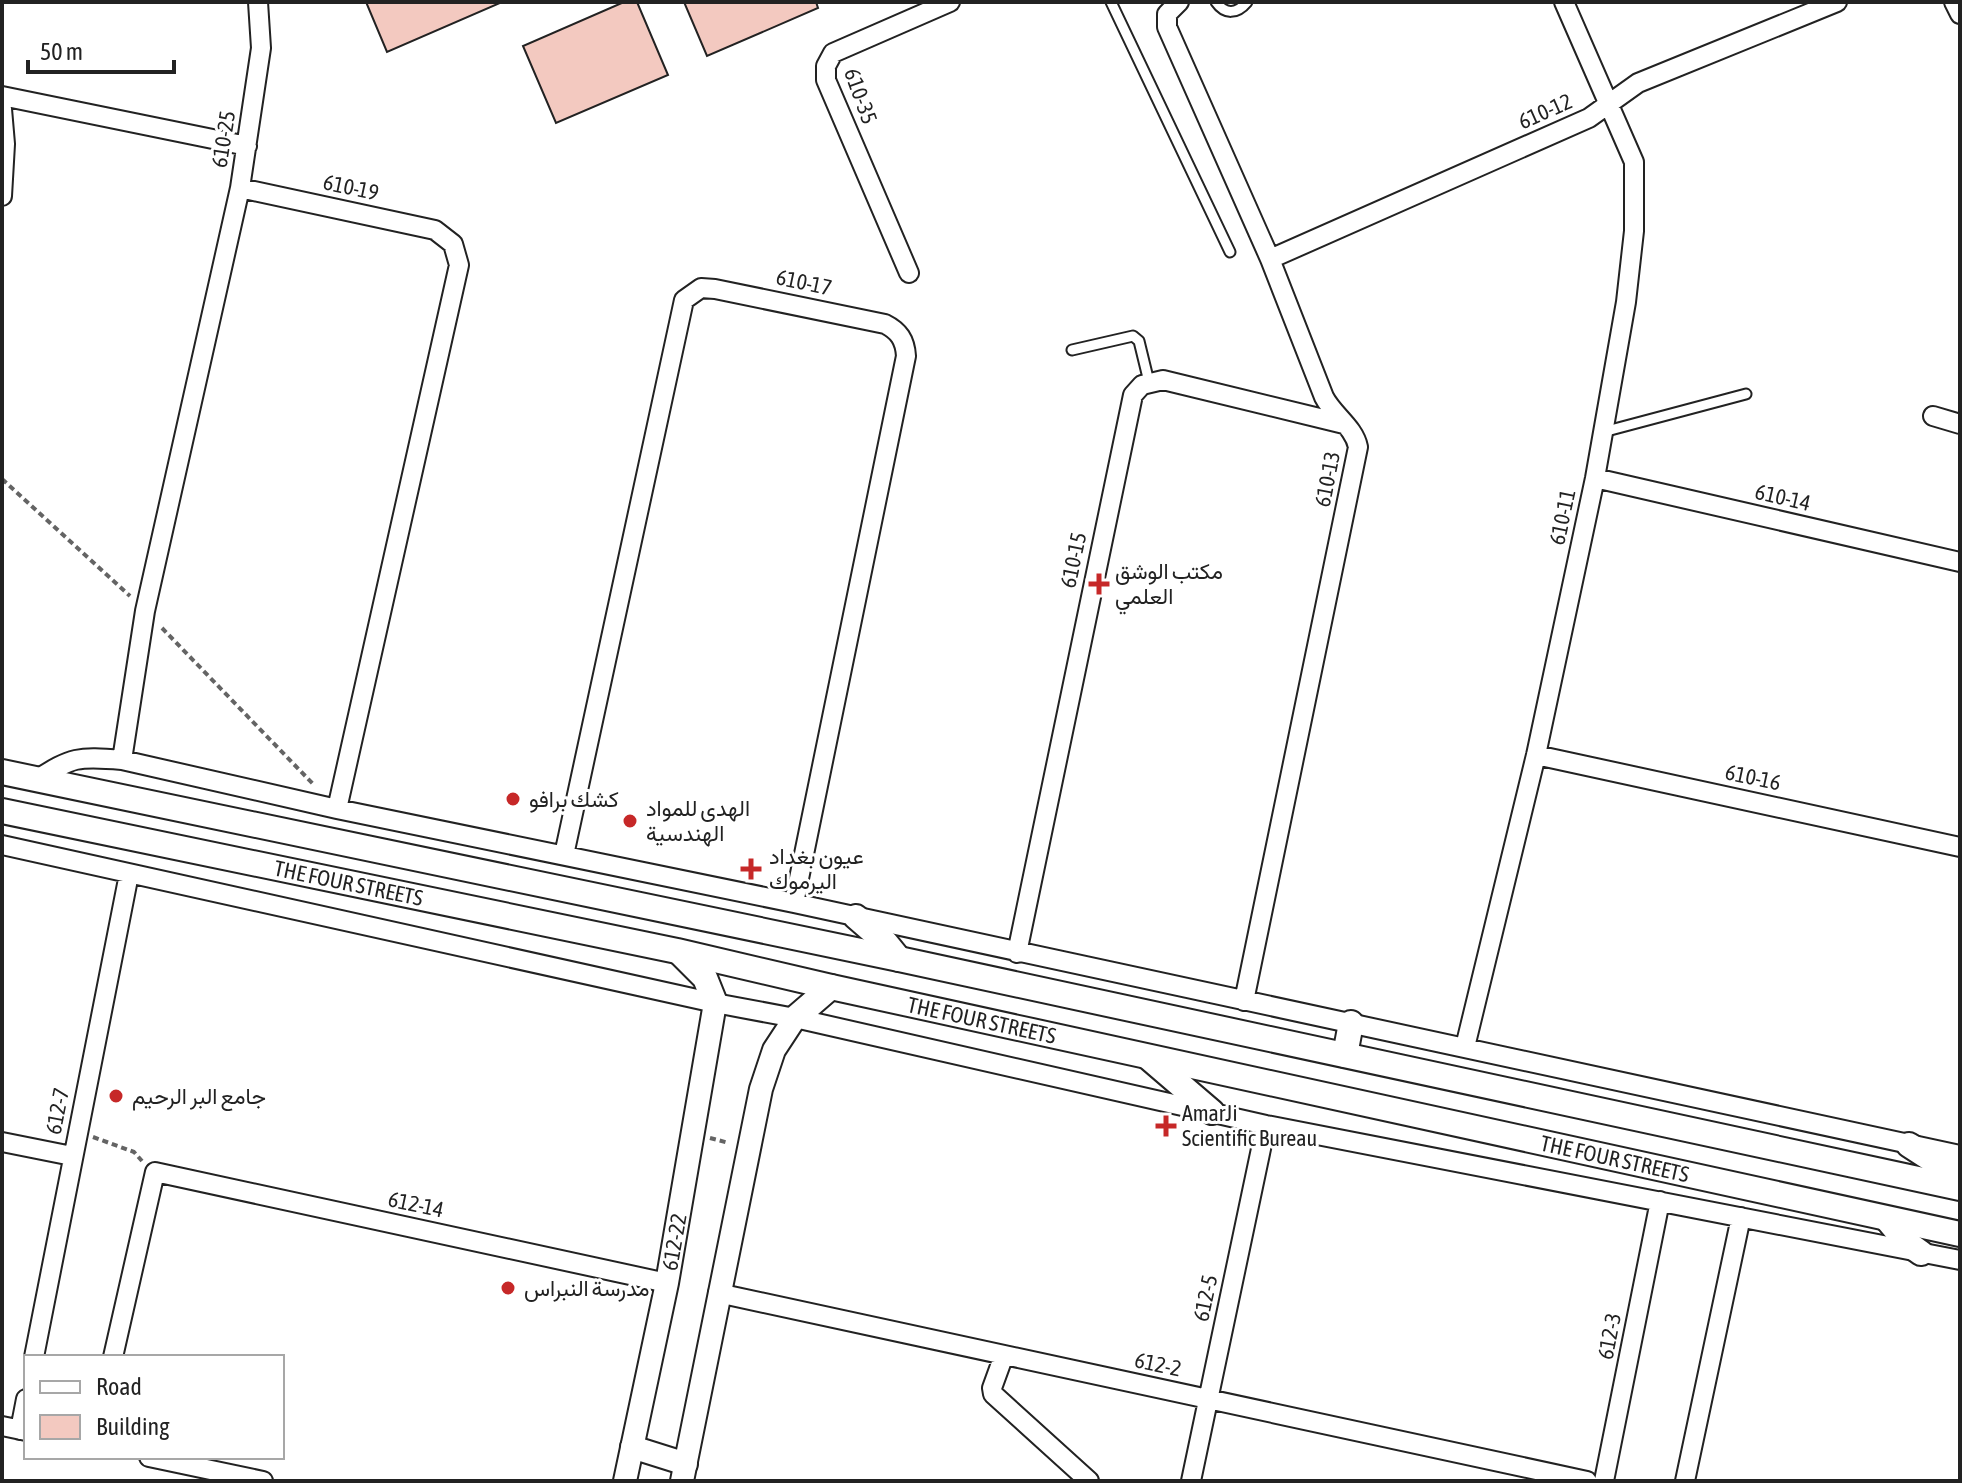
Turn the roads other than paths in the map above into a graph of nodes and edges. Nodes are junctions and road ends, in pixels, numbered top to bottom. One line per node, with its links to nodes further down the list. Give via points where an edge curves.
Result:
1 (258, 2): 14 (street, 610-25, via 261,48)
2 (950, 2): 19 (street, 610-35, via 833,53 826,66 826,80)
3 (1111, 2): 17 (lane)
4 (1216, 2): 5 (lane, via 1229,12)
5 (1247, 2)
6 (1564, 2): 12 (street, 610-11)
7 (1837, 2): 12 (street, 610-12, via 1638,83)
8 (1954, 2): 10 (street)
9 (1177, 3): 18 (street, 610-13, via 1167,14 1167,27)
10 (1960, 14)
11 (2, 96): 14 (street)
12 (1609, 104): 18 (street, 610-12, via 1581,122); 26 (street, 610-11, via 1634,162 1634,231)
13 (2, 109): 16 (street)
14 (247, 146): 15 (street, 610-25)
15 (240, 188): 30 (street, via 145,611); 33 (street, 610-19, via 435,230 446,235 458,254)
16 (2, 196)
17 (1230, 252)
18 (1270, 259): 24 (street, 610-13, via 1324,397)
19 (909, 273)
20 (1072, 350): 21 (lane, via 1133,336 1139,341)
21 (1149, 382): 24 (street, via 1163,380); 42 (street, 610-15, via 1130,402)
22 (1746, 394): 26 (lane)
23 (1933, 416): 25 (street)
24 (1344, 424): 47 (street, 610-13, via 1358,447)
25 (1960, 424)
26 (1603, 432): 27 (street, 610-11)
27 (1595, 478): 28 (street, 610-14); 29 (street, 610-11)
28 (1960, 562)
29 (1536, 755): 36 (street, 610-16); 53 (street, 610-11)
30 (122, 760): 32 (street, via 67,760); 33 (street)
31 (2, 772): 32 (main road, THE FOUR STREETS)
32 (36, 780): 43 (main road, THE FOUR STREETS)
33 (337, 809): 37 (street)
34 (2, 811): 41 (main road, THE FOUR STREETS)
35 (2, 845): 38 (street)
36 (1960, 847)
37 (564, 855): 39 (street); 39 (street, 610-17, via 681,306 695,291 709,288 838,314 892,328 903,340 906,356)
38 (129, 874): 48 (street); 61 (street, 612-7)
39 (794, 903): 40 (street)
40 (856, 917): 42 (street); 43 (main road)
41 (677, 951): 45 (main road, THE FOUR STREETS); 48 (main road, via 705,978)
42 (1017, 953): 47 (street)
43 (899, 959): 44 (main road, THE FOUR STREETS)
44 (997, 981): 46 (main road, THE FOUR STREETS); 50 (main road, via 999,1004)
45 (831, 987): 49 (main road); 50 (main road, THE FOUR STREETS)
46 (1049, 993): 52 (main road, via 1035,1010); 54 (main road, THE FOUR STREETS)
47 (1244, 1001): 51 (street)
48 (715, 1003): 49 (street); 70 (street, 612-22)
49 (795, 1018): 56 (street); 71 (street, via 766,1069)
50 (981, 1019): 52 (main road, THE FOUR STREETS)
51 (1351, 1023): 53 (street); 54 (main road)
52 (1039, 1031): 55 (main road, THE FOUR STREETS)
53 (1465, 1047): 59 (street)
54 (1345, 1055): 63 (main road, THE FOUR STREETS)
55 (1147, 1057): 56 (main road); 66 (main road, THE FOUR STREETS)
56 (1212, 1112): 57 (street)
57 (1266, 1125): 64 (street); 75 (street, 612-5)
58 (2, 1142): 61 (street)
59 (1909, 1145): 60 (street); 62 (main road)
60 (1960, 1155)
61 (72, 1156): 72 (street, 612-7)
62 (1960, 1178)
63 (1960, 1188)
64 (1660, 1201): 65 (street); 86 (street, 612-3)
65 (1741, 1217): 68 (street); 87 (street)
66 (1887, 1219): 67 (main road, THE FOUR STREETS); 68 (main road)
67 (1960, 1234)
68 (1921, 1253): 69 (street)
69 (1960, 1260)
70 (667, 1283): 73 (street, 612-14, via 155,1172); 78 (street, 612-22)
71 (718, 1293): 74 (street, 612-2); 80 (street)
72 (34, 1355)
73 (113, 1355)
74 (1004, 1355): 75 (street, 612-2); 83 (street, via 993,1394)
75 (1209, 1400): 84 (street, 612-5); 85 (street, 612-2)
76 (24, 1405): 77 (street)
77 (16, 1429)
78 (632, 1447): 80 (street); 82 (street, 612-22)
79 (158, 1459): 81 (street)
80 (684, 1472)
81 (263, 1481)
82 (625, 1481)
83 (1089, 1481)
84 (1191, 1481)
85 (1587, 1481)
86 (1604, 1481)
87 (1685, 1481)

